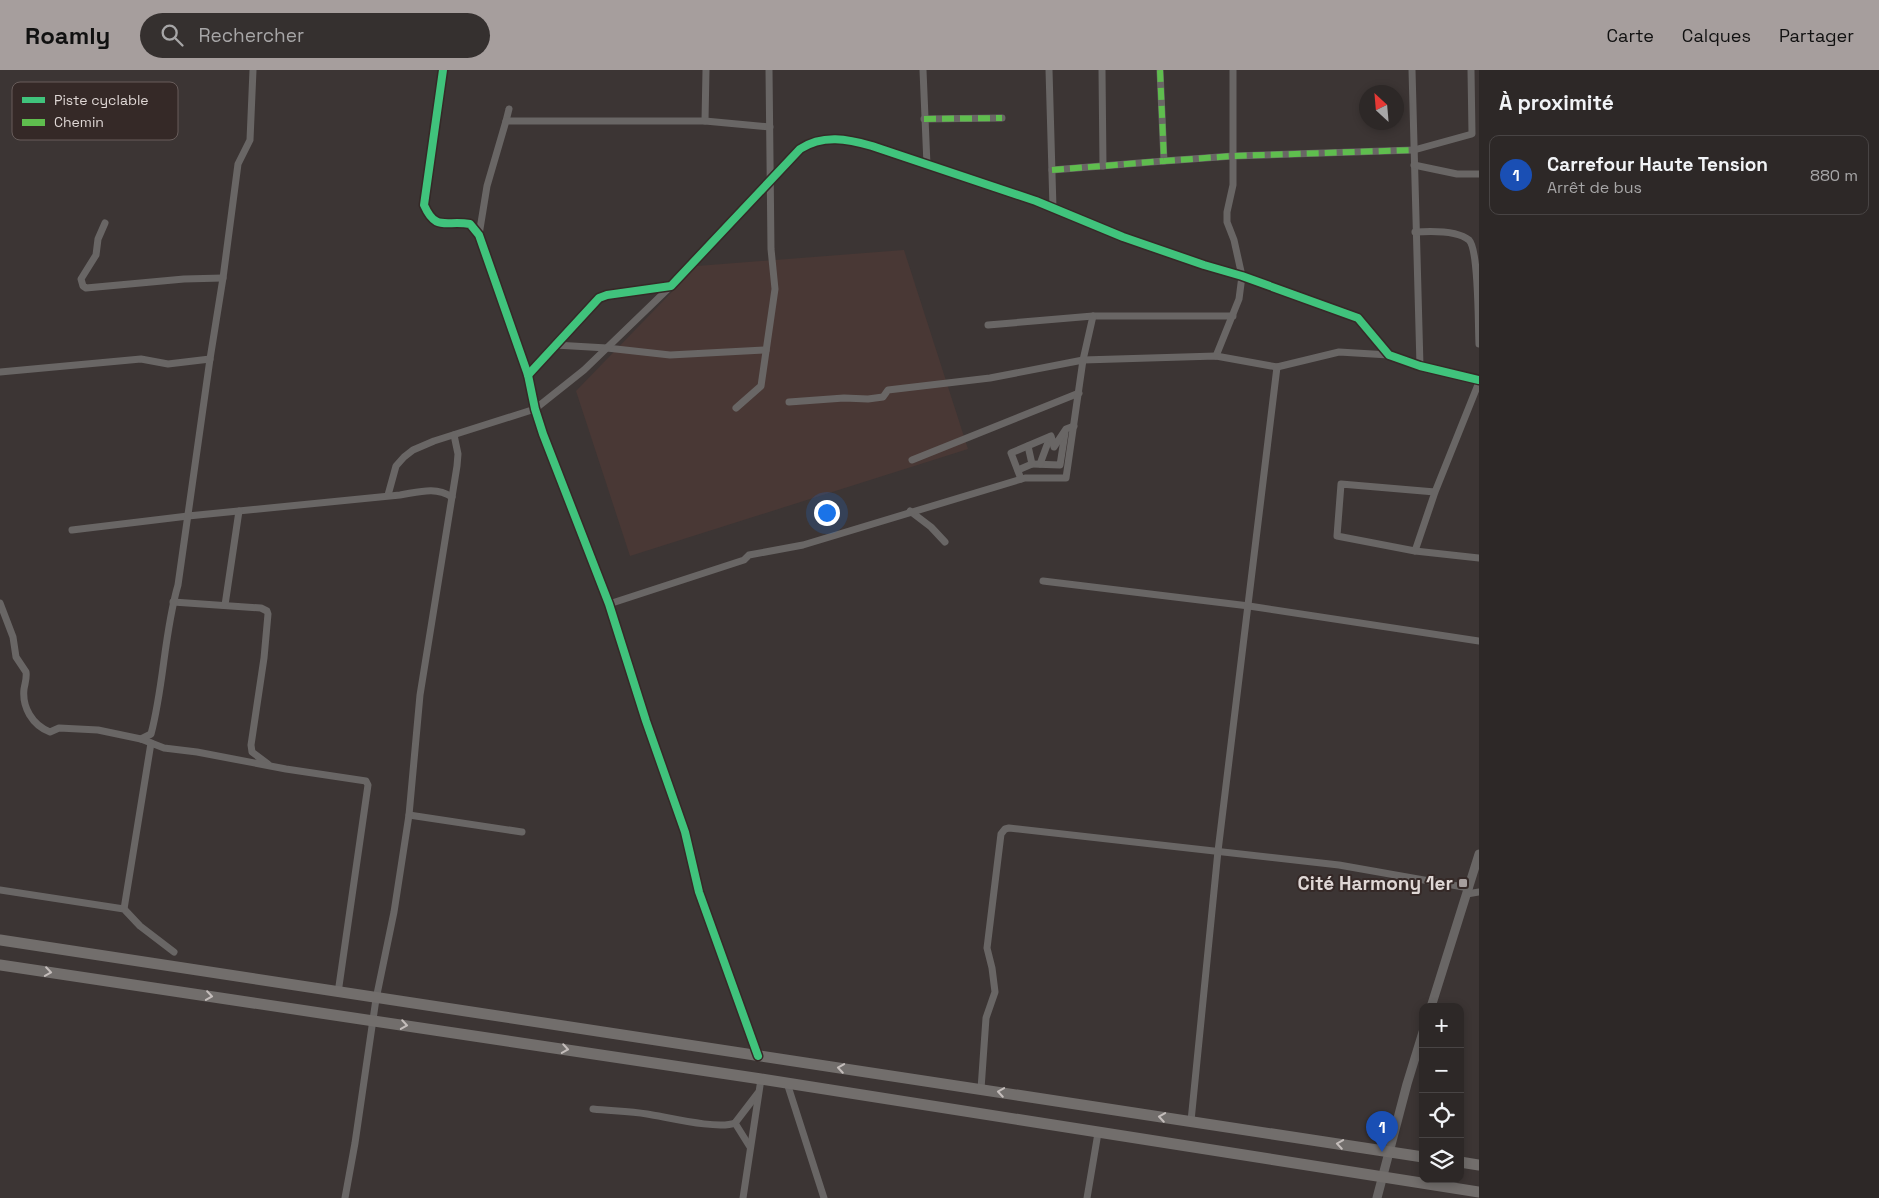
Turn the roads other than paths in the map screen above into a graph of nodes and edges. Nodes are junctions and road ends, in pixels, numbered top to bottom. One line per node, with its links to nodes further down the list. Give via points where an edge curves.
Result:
1 (253, 70): 32 (street, via 250,140 238,164)
2 (443, 70): 30 (street, via 424,204 430,218 442,224 470,224)
3 (706, 70): 16 (street)
4 (769, 70): 17 (street)
5 (923, 70): 14 (street)
6 (1049, 70): 24 (street)
7 (1102, 70): 23 (street)
8 (1160, 70): 20 (street)
9 (1233, 70): 19 (street)
10 (1412, 70): 18 (street)
11 (1471, 70): 18 (street, via 1472,134)
12 (509, 109): 15 (street)
13 (1002, 118): 14 (street)
14 (924, 119): 21 (street)
15 (506, 121): 16 (street); 30 (street, via 487,186)
16 (705, 121): 17 (street)
17 (770, 127): 26 (street)
18 (1414, 150): 19 (street); 22 (street)
19 (1233, 156): 20 (street); 31 (street, via 1233,185 1227,212)
20 (1164, 161): 23 (street)
21 (927, 165): 26 (street, via 851,140 830,138 800,149); 27 (street)
22 (1414, 165): 25 (street, via 1457,174); 29 (street)
23 (1103, 166): 24 (street)
24 (1052, 170): 27 (street)
25 (1479, 174)
26 (771, 180): 33 (street); 41 (street, via 771,249 775,289)
27 (1053, 208): 31 (street, via 1124,237)
28 (105, 222): 32 (street, via 98,238 96,255 81,279 86,288)
29 (1416, 232): 34 (street, via 1438,231 1469,240 1477,262); 46 (street)
30 (478, 235): 49 (street)
31 (1242, 276): 36 (street); 42 (street, via 1358,318)
32 (223, 278): 44 (street)
33 (671, 286): 39 (street, via 607,294 599,298); 40 (street)
34 (1479, 308): 38 (street)
35 (1092, 316): 36 (street); 37 (street); 45 (street)
36 (1233, 316): 43 (street)
37 (988, 325)
38 (1479, 344)
39 (555, 345): 40 (street); 49 (street)
40 (607, 348): 41 (street, via 670,355); 54 (street)
41 (766, 350): 53 (street, via 761,386)
42 (1389, 355): 46 (street); 47 (street, via 1339,352)
43 (1216, 356): 45 (street); 47 (street)
44 (210, 359): 48 (street, via 168,364 141,359); 69 (street)
45 (1083, 360): 51 (street); 52 (street, via 990,378 888,390 883,397)
46 (1420, 366): 50 (street)
47 (1277, 367): 79 (street)
48 (0, 372)
49 (528, 375): 54 (street)
50 (1479, 381): 64 (street)
51 (1079, 393): 55 (street); 60 (street)
52 (789, 402)
53 (736, 408)
54 (535, 409): 57 (street); 77 (street)
55 (1074, 426): 56 (street); 63 (street, via 1066,478)
56 (1066, 429): 58 (street, via 1054,446); 61 (street, via 1060,465)
57 (454, 435): 65 (street, via 413,450 399,461); 66 (street, via 458,454)
58 (1051, 436): 59 (street); 61 (street)
59 (1028, 446): 61 (street); 62 (street, via 1011,453)
60 (912, 460)
61 (1036, 464): 62 (street)
62 (1018, 470): 63 (street)
63 (1021, 479): 68 (street)
64 (1435, 492): 72 (street); 72 (street, via 1341,484 1337,536)
65 (388, 496): 66 (street, via 438,490); 67 (street)
66 (452, 498): 84 (street, via 420,695)
67 (239, 511): 69 (street); 78 (street)
68 (910, 511): 71 (street); 77 (street, via 803,545 749,555 744,560)
69 (188, 516): 70 (street); 75 (street)
70 (72, 530)
71 (945, 542)
72 (1416, 551): 73 (street)
73 (1479, 558)
74 (1043, 581): 79 (street)
75 (173, 602): 78 (street); 81 (street, via 153,728 149,736)
76 (0, 603): 81 (street, via 13,637 16,657 26,672 25,705 31,718 50,732 59,728 98,730)
77 (609, 604): 100 (street, via 685,832 699,892)
78 (225, 605): 83 (street, via 264,608 268,614 250,746 252,752)
79 (1249, 606): 80 (street); 86 (street)
80 (1479, 641)
81 (141, 739): 82 (street)
82 (151, 743): 83 (street); 91 (street)
83 (270, 766): 95 (street, via 364,780 368,784)
84 (409, 815): 85 (street); 96 (street)
85 (522, 832)
86 (1218, 852): 89 (street, via 1339,866); 103 (street, via 1005,829 1001,834 987,948 995,992 986,1018); 106 (street)
87 (1479, 854): 89 (street)
88 (0, 890): 91 (street)
89 (1468, 891): 90 (street); 97 (street)
90 (1479, 892)
91 (124, 909): 93 (street)
92 (0, 940): 95 (highway)
93 (174, 952)
94 (0, 965): 98 (highway, one-way to 98)
95 (338, 993): 96 (highway)
96 (376, 999): 98 (street); 100 (highway)
97 (1432, 1003)
98 (374, 1020): 101 (highway, one-way to 101); 116 (street)
99 (1419, 1046): 110 (street)
100 (758, 1056): 103 (highway, one-way to 100)
101 (761, 1080): 102 (highway); 104 (street)
102 (786, 1084): 108 (highway); 118 (street)
103 (981, 1089): 106 (highway, one-way to 103)
104 (758, 1093): 107 (street); 109 (street)
105 (593, 1109): 107 (street, via 717,1125)
106 (1191, 1122): 110 (highway, one-way to 106)
107 (735, 1123): 109 (street)
108 (1098, 1132): 114 (highway); 119 (street)
109 (750, 1147): 117 (street)
110 (1389, 1152): 111 (highway); 114 (street)
111 (1419, 1156)
112 (1464, 1163): 113 (highway)
113 (1479, 1165)
114 (1382, 1177): 115 (highway); 120 (street)
115 (1479, 1192)
116 (345, 1198)
117 (743, 1198)
118 (824, 1198)
119 (1087, 1198)
120 (1377, 1198)

